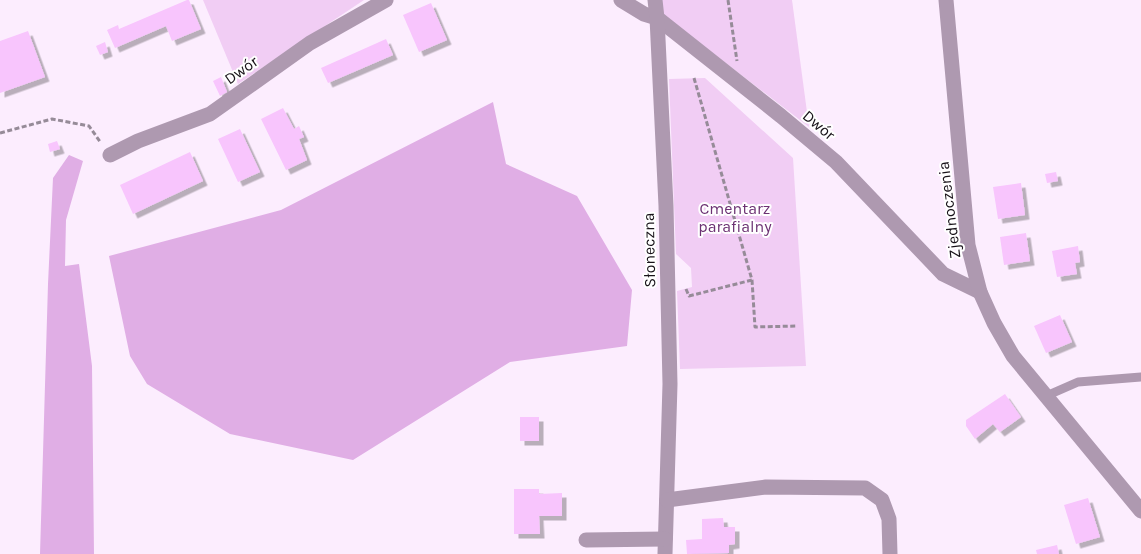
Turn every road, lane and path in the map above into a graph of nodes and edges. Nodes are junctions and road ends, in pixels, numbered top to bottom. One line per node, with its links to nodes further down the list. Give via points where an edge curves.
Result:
1 (386, 0): 10 (street, Dwór, via 310,43 210,114 138,140)
2 (621, 0): 6 (street, Dwór)
3 (655, 0): 6 (street, Słoneczna)
4 (728, 0): 7 (path)
5 (946, 0): 13 (street, Zjednoczenia, via 968,245)
6 (657, 18): 13 (street, Dwór, via 836,162 943,274); 17 (street, Słoneczna, via 670,384)
7 (737, 64)
8 (694, 78): 11 (path)
9 (0, 133): 10 (path, via 52,119 89,126)
10 (110, 155)
11 (752, 280): 12 (path, via 689,296); 14 (path, via 755,327)
12 (686, 289)
13 (980, 292): 16 (street, Zjednoczenia, via 1013,356)
14 (796, 326)
15 (1141, 377): 16 (lane, via 1078,382)
16 (1046, 396): 18 (street, Zjednoczenia)
17 (667, 500): 20 (street, Słoneczna); 21 (street, via 766,487 865,488 882,500 889,519)
18 (1141, 511)
19 (586, 540): 20 (street, Słoneczna)
20 (665, 546)
21 (890, 554)

